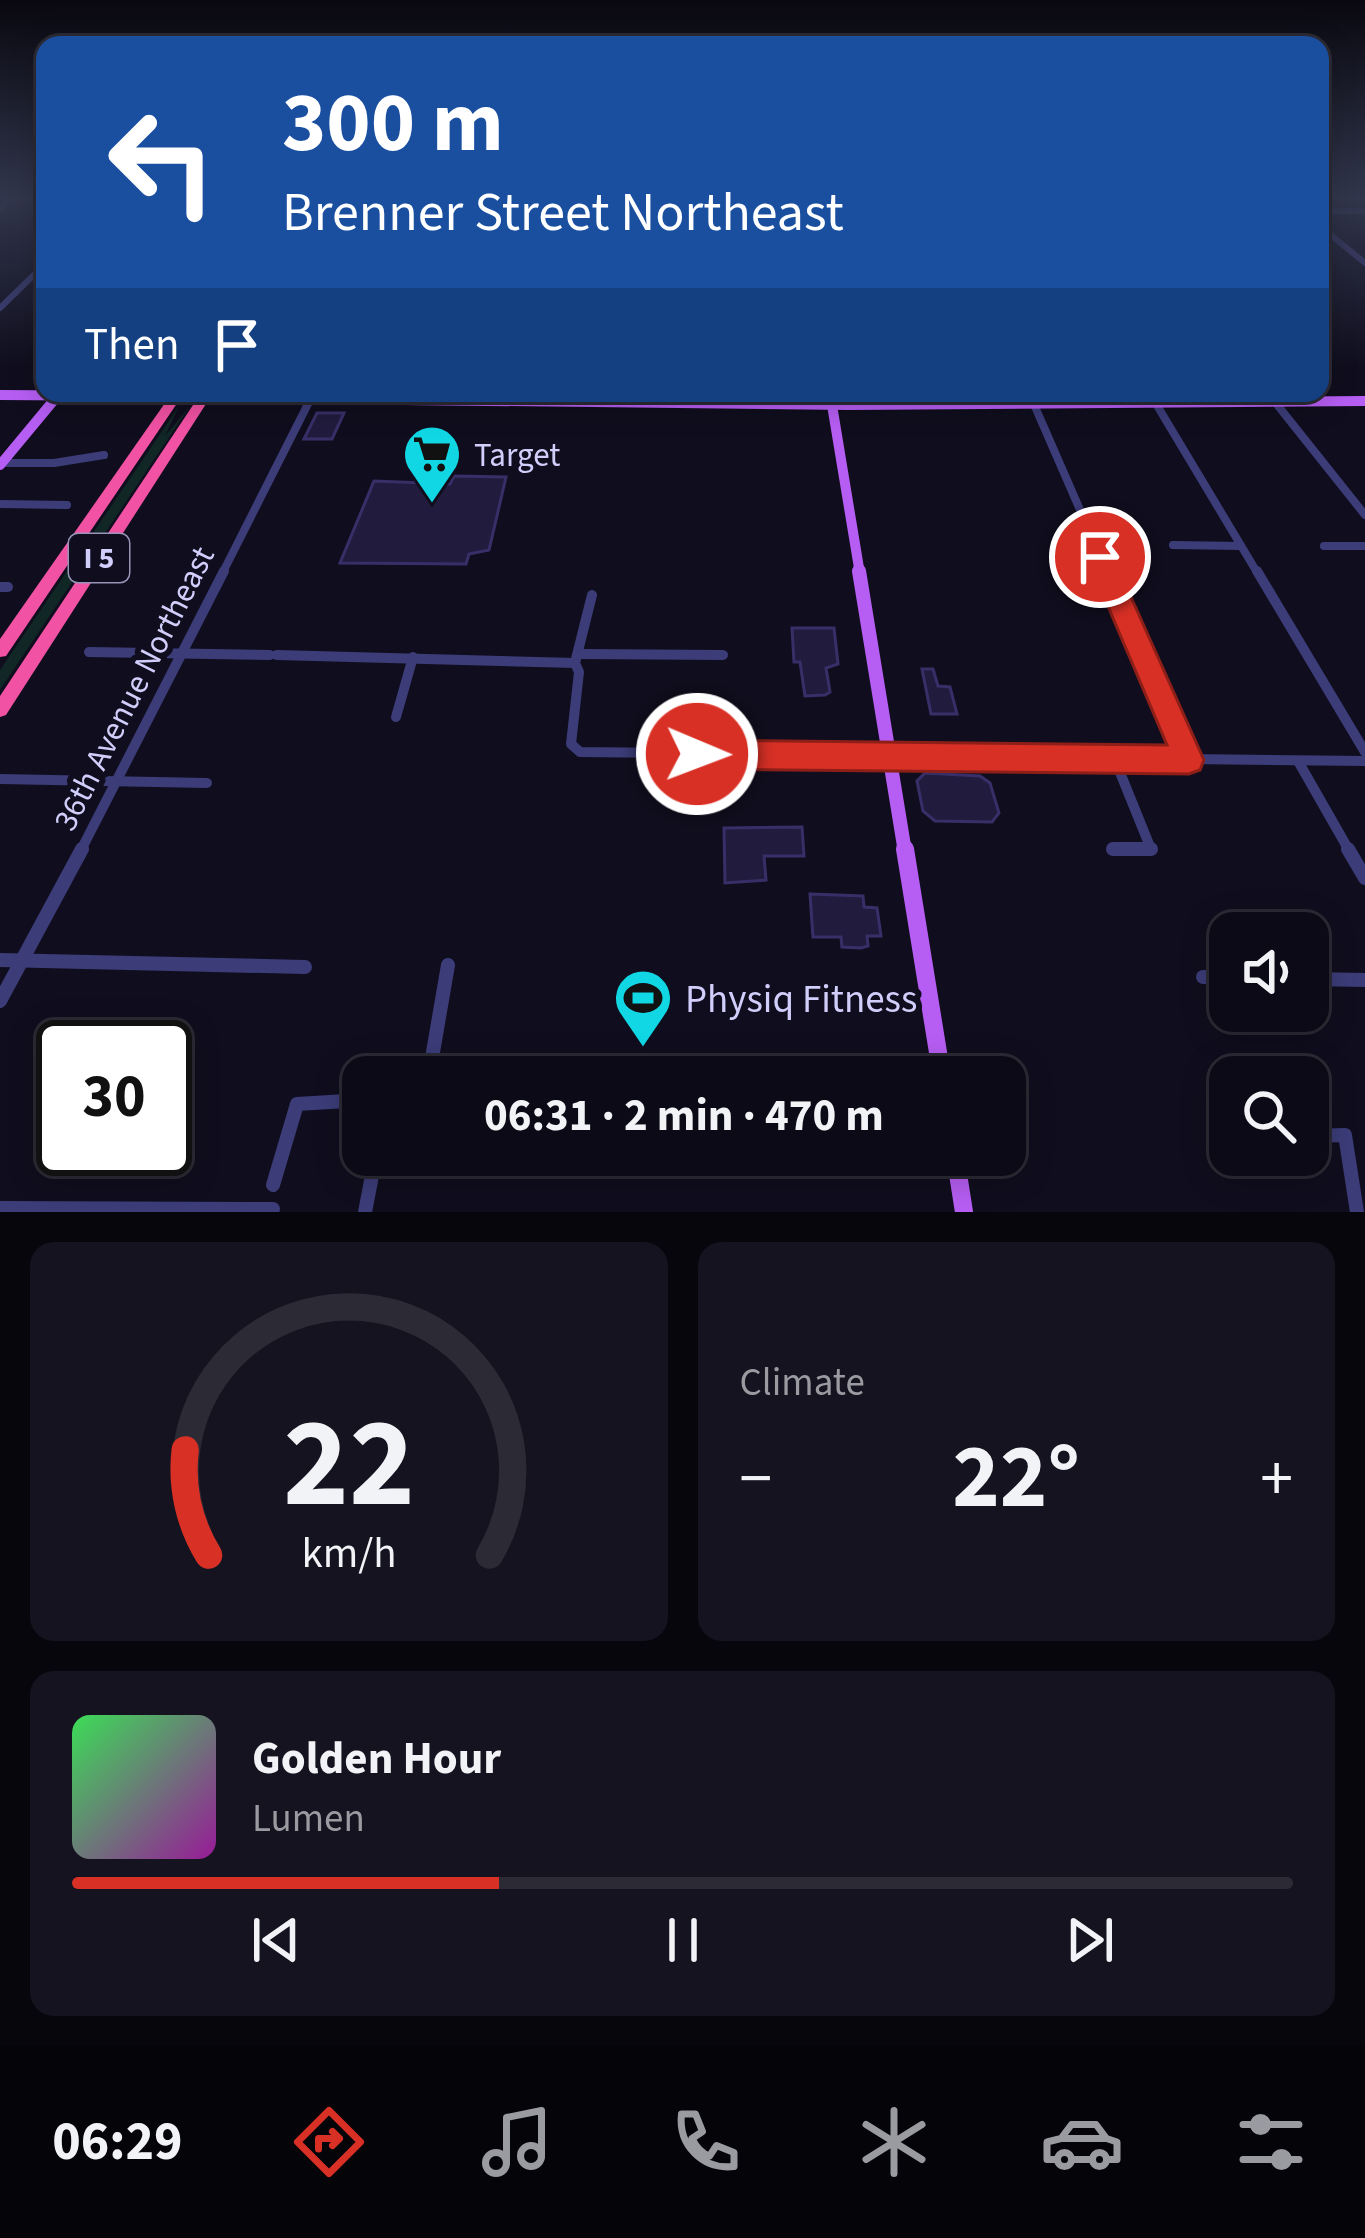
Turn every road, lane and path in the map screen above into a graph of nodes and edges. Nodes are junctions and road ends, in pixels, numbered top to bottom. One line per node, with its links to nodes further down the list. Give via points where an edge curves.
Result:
1 (36, 273): 2 (street)
2 (0, 308)
3 (36, 394): 4 (main road)
4 (0, 395)
5 (1329, 400): 6 (main road)
6 (1365, 401)
7 (52, 402): 16 (main road)
8 (172, 402): 25 (highway, I 5)
9 (201, 402): 31 (highway, I 5)
10 (308, 402): 27 (street, 36th Avenue Northeast)
11 (831, 402): 34 (main road)
12 (1034, 402): 36 (street)
13 (1158, 402): 21 (street)
14 (1286, 402): 19 (street)
15 (104, 455): 16 (street)
16 (1, 464)
17 (0, 504): 18 (street)
18 (67, 506)
19 (1365, 515)
20 (1173, 545): 21 (street)
21 (1241, 546): 33 (street)
22 (1324, 546): 23 (street)
23 (1365, 546)
24 (592, 595): 30 (street)
25 (0, 651)
26 (89, 652): 27 (street)
27 (182, 653): 29 (street); 40 (street, 36th Avenue Northeast)
28 (723, 655): 30 (street)
29 (413, 657): 30 (street); 32 (street)
30 (578, 658): 34 (street, via 573,750)
31 (0, 710)
32 (396, 718)
33 (1365, 752)
34 (890, 757): 35 (street); 54 (main road)
35 (1115, 760): 36 (street); 42 (street, via 1151,849)
36 (1189, 760): 37 (street)
37 (1298, 761): 38 (street); 43 (street)
38 (1365, 761)
39 (0, 779): 40 (street)
40 (118, 781): 41 (street); 45 (street, 36th Avenue Northeast)
41 (207, 783)
42 (1113, 849)
43 (1365, 878)
44 (0, 960): 45 (street)
45 (22, 960): 47 (street); 52 (street, 36th Avenue Northeast)
46 (448, 965): 53 (street)
47 (305, 967)
48 (1203, 977): 49 (street)
49 (1209, 977)
50 (1329, 979): 51 (street)
51 (1365, 980)
52 (0, 1000)
53 (432, 1056)
54 (939, 1056)
55 (342, 1101): 59 (street, via 297,1104)
56 (1329, 1135): 65 (street, via 1346,1135)
57 (372, 1176): 63 (street)
58 (958, 1176): 64 (main road)
59 (273, 1185)
60 (0, 1208): 62 (street)
61 (274, 1209): 62 (street)
62 (206, 1210)
63 (365, 1212)
64 (964, 1212)
65 (1358, 1212)

